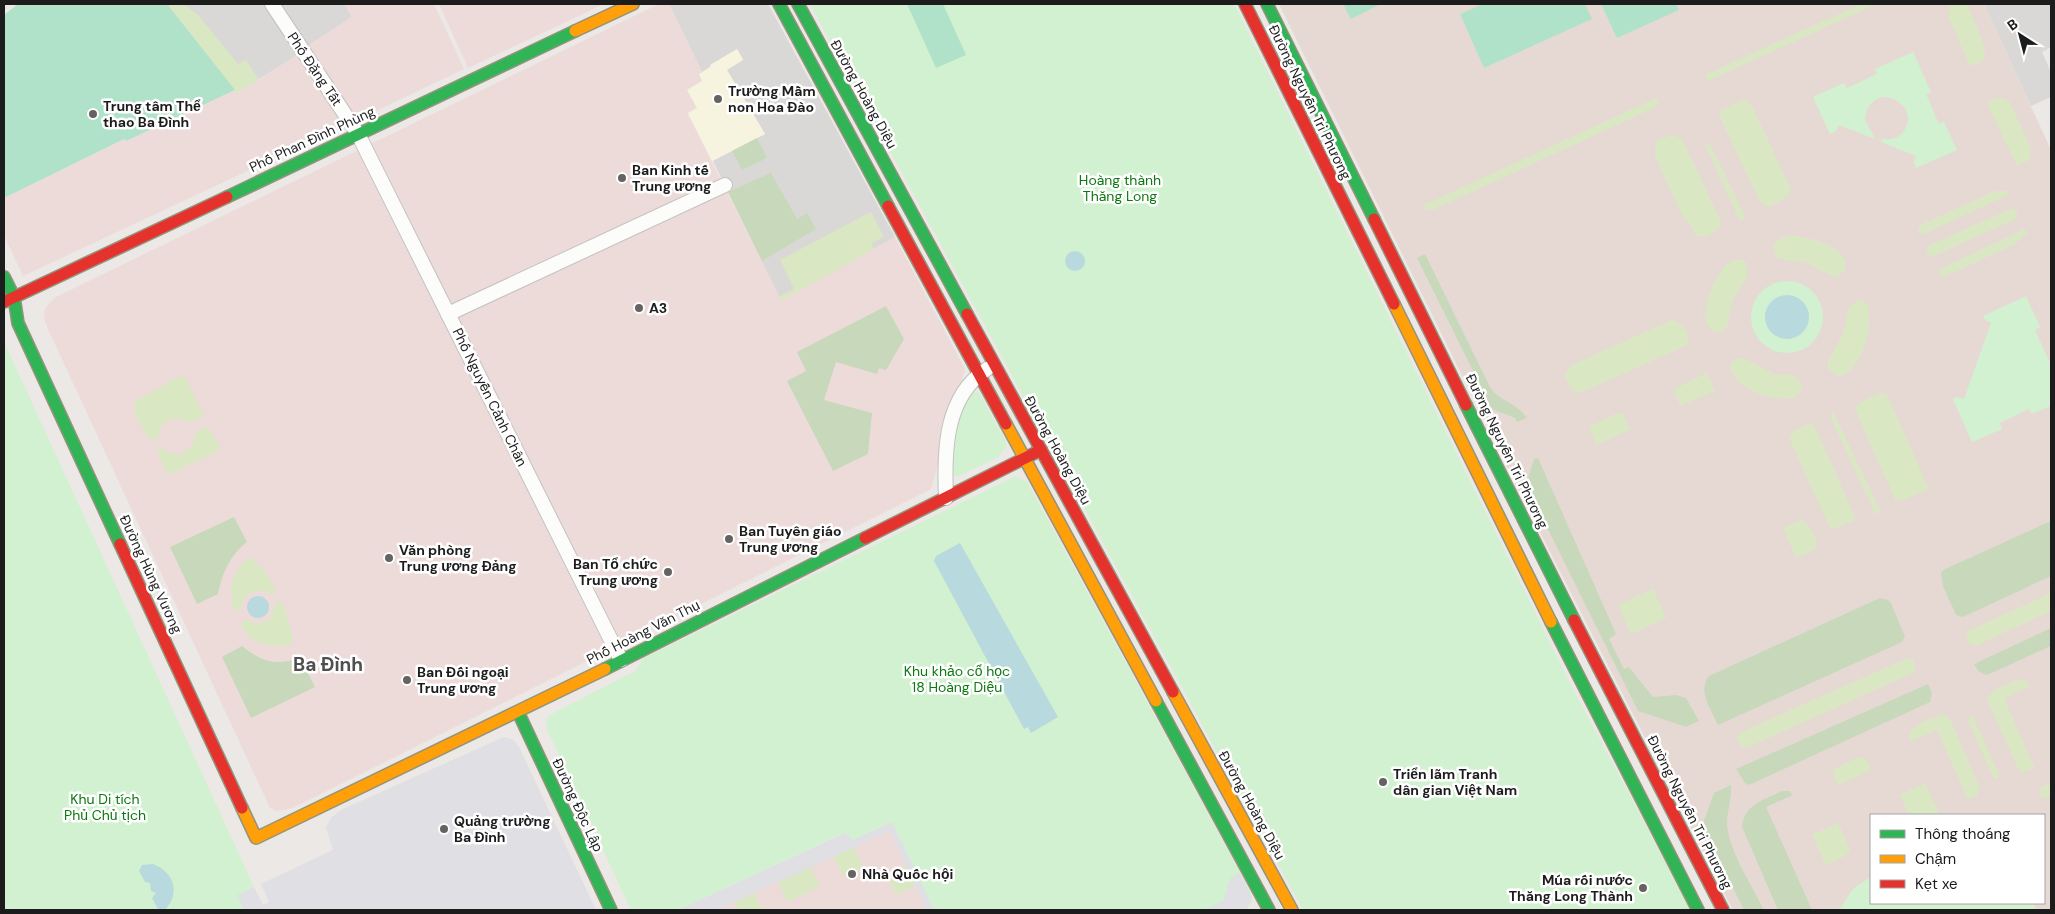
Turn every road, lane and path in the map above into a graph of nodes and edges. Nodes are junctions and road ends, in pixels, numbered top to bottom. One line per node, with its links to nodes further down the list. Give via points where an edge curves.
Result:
1 (272, 4): 9 (street, Phố Đặng Tất)
2 (634, 4): 9 (street, Phố Phan Đình Phùng)
3 (779, 4): 8 (street)
4 (798, 4): 7 (street, Đường Hoàng Diệu)
5 (1245, 4): 27 (street, Đường Nguyễn Tri Phương, via 1581,682)
6 (1267, 4): 28 (street, Đường Nguyễn Tri Phương, via 1600,673)
7 (856, 111): 8 (street); 16 (street, Đường Hoàng Diệu)
8 (841, 119): 17 (street)
9 (358, 134): 12 (street, Phố Phan Đình Phùng); 14 (street, Phố Nguyễn Cảnh Chân)
10 (725, 185): 14 (street)
11 (4, 276): 12 (street, Đường Hùng Vương)
12 (9, 300): 15 (street, Đường Hùng Vương)
13 (4, 309): 15 (street, Đường Hùng Vương)
14 (448, 314): 21 (street, Phố Nguyễn Cảnh Chân)
15 (18, 323): 23 (street, Đường Hùng Vương)
16 (994, 364): 17 (street); 18 (street, Đường Hoàng Diệu)
17 (979, 374): 19 (street); 20 (street, via 960,398 948,430)
18 (1041, 450): 19 (street, Phố Hoàng Văn Thụ); 26 (street, Đường Hoàng Diệu)
19 (1025, 458): 20 (street, Phố Hoàng Văn Thụ); 25 (street)
20 (946, 498): 21 (street, Phố Hoàng Văn Thụ)
21 (621, 660): 22 (street, Phố Hoàng Văn Thụ)
22 (518, 712): 23 (street, Phố Hoàng Văn Thụ); 24 (street, Đường Độc Lập)
23 (256, 838)
24 (611, 910)
25 (1269, 910)
26 (1292, 910)
27 (1698, 910)
28 (1723, 910)

